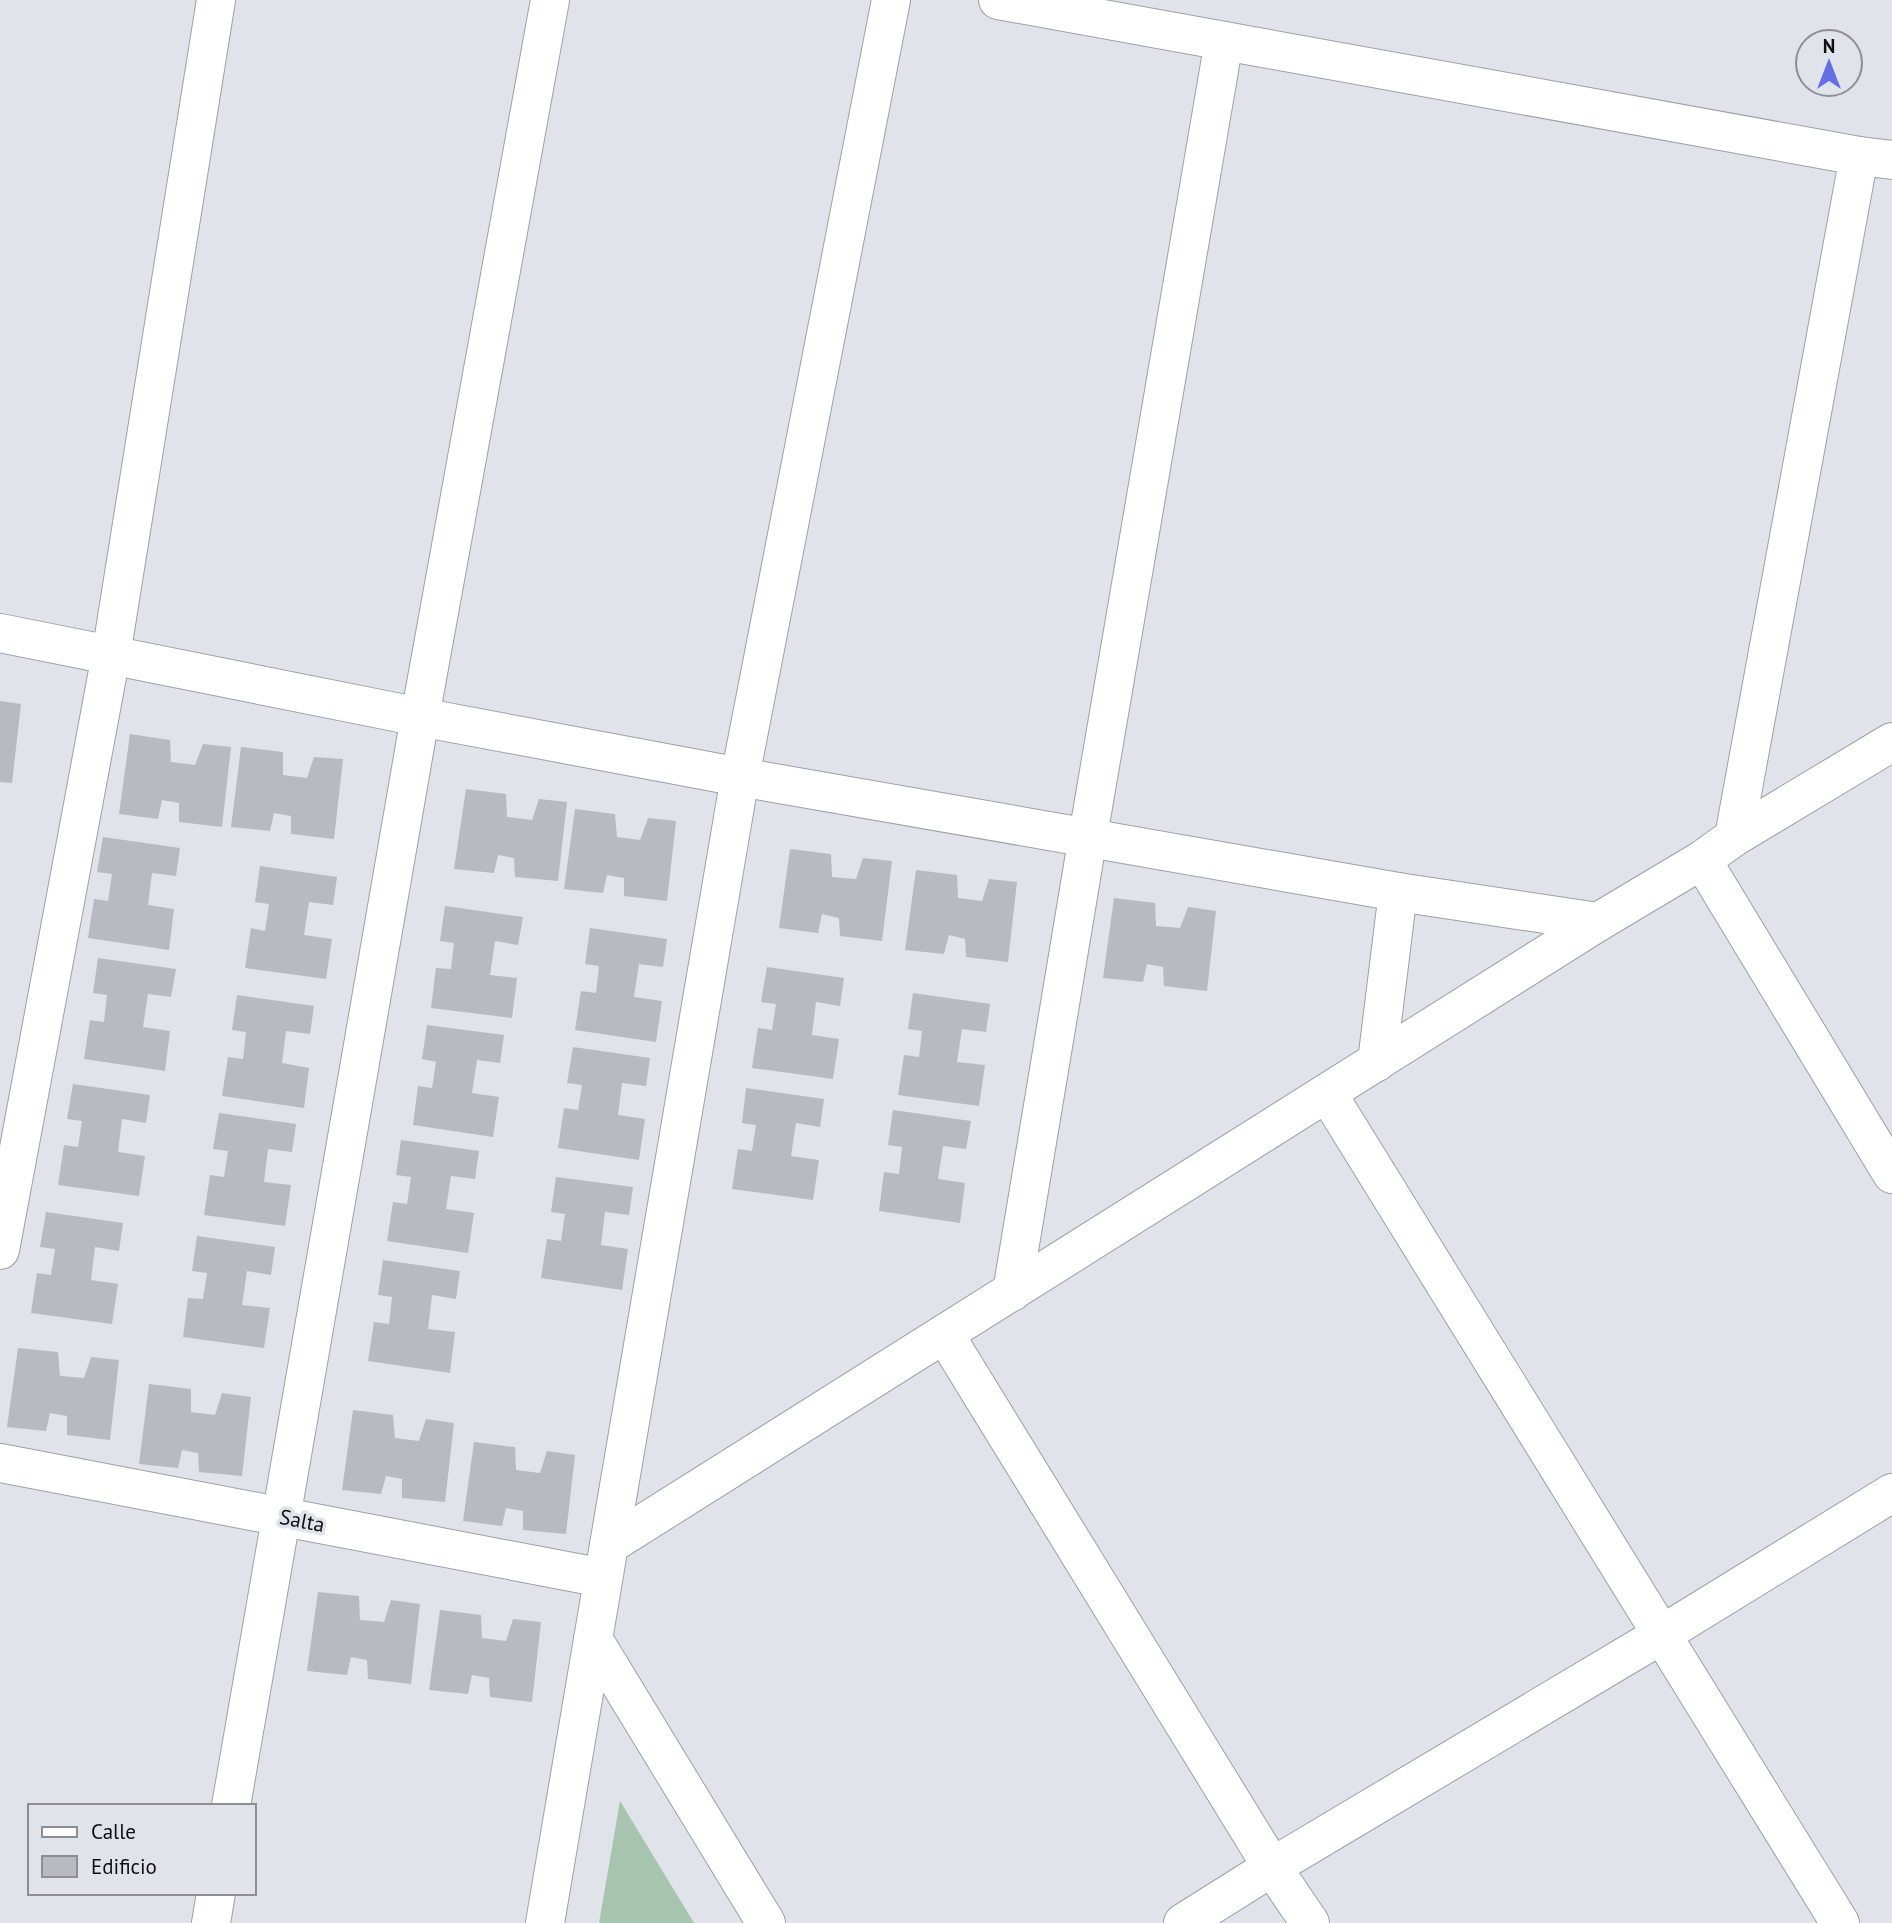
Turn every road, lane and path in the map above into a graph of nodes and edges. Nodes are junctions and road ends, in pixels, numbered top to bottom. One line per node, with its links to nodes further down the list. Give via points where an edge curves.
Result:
1 (216, 0): 8 (street)
2 (550, 0): 9 (street)
3 (891, 0): 11 (street)
4 (998, 0): 5 (street)
5 (1224, 41): 6 (street); 12 (street)
6 (1875, 158): 13 (street)
7 (0, 632): 8 (street)
8 (111, 655): 9 (street); 20 (street)
9 (420, 716): 11 (street); 25 (street)
10 (1892, 742): 13 (street)
11 (740, 776): 12 (street); 26 (street)
12 (1088, 836): 15 (street); 21 (street)
13 (1734, 837): 14 (street)
14 (1702, 860): 16 (street); 19 (street)
15 (1398, 892): 16 (street); 17 (street)
16 (1598, 922): 17 (street)
17 (1377, 1062): 18 (street)
18 (1326, 1093): 21 (street); 27 (street)
19 (1892, 1174)
20 (0, 1250)
21 (1012, 1292): 22 (street)
22 (945, 1335): 26 (street); 30 (street)
23 (0, 1463): 25 (street, Salta)
24 (1892, 1493): 27 (street)
25 (281, 1517): 26 (street, Salta); 29 (street)
26 (606, 1561): 28 (street)
27 (1661, 1634): 30 (street); 37 (street)
28 (593, 1639): 33 (street); 34 (street)
29 (231, 1804)
30 (1272, 1867): 35 (street); 36 (street)
31 (216, 1895): 32 (street)
32 (211, 1923)
33 (545, 1923)
34 (766, 1923)
35 (1183, 1923)
36 (1310, 1923)
37 (1840, 1923)

